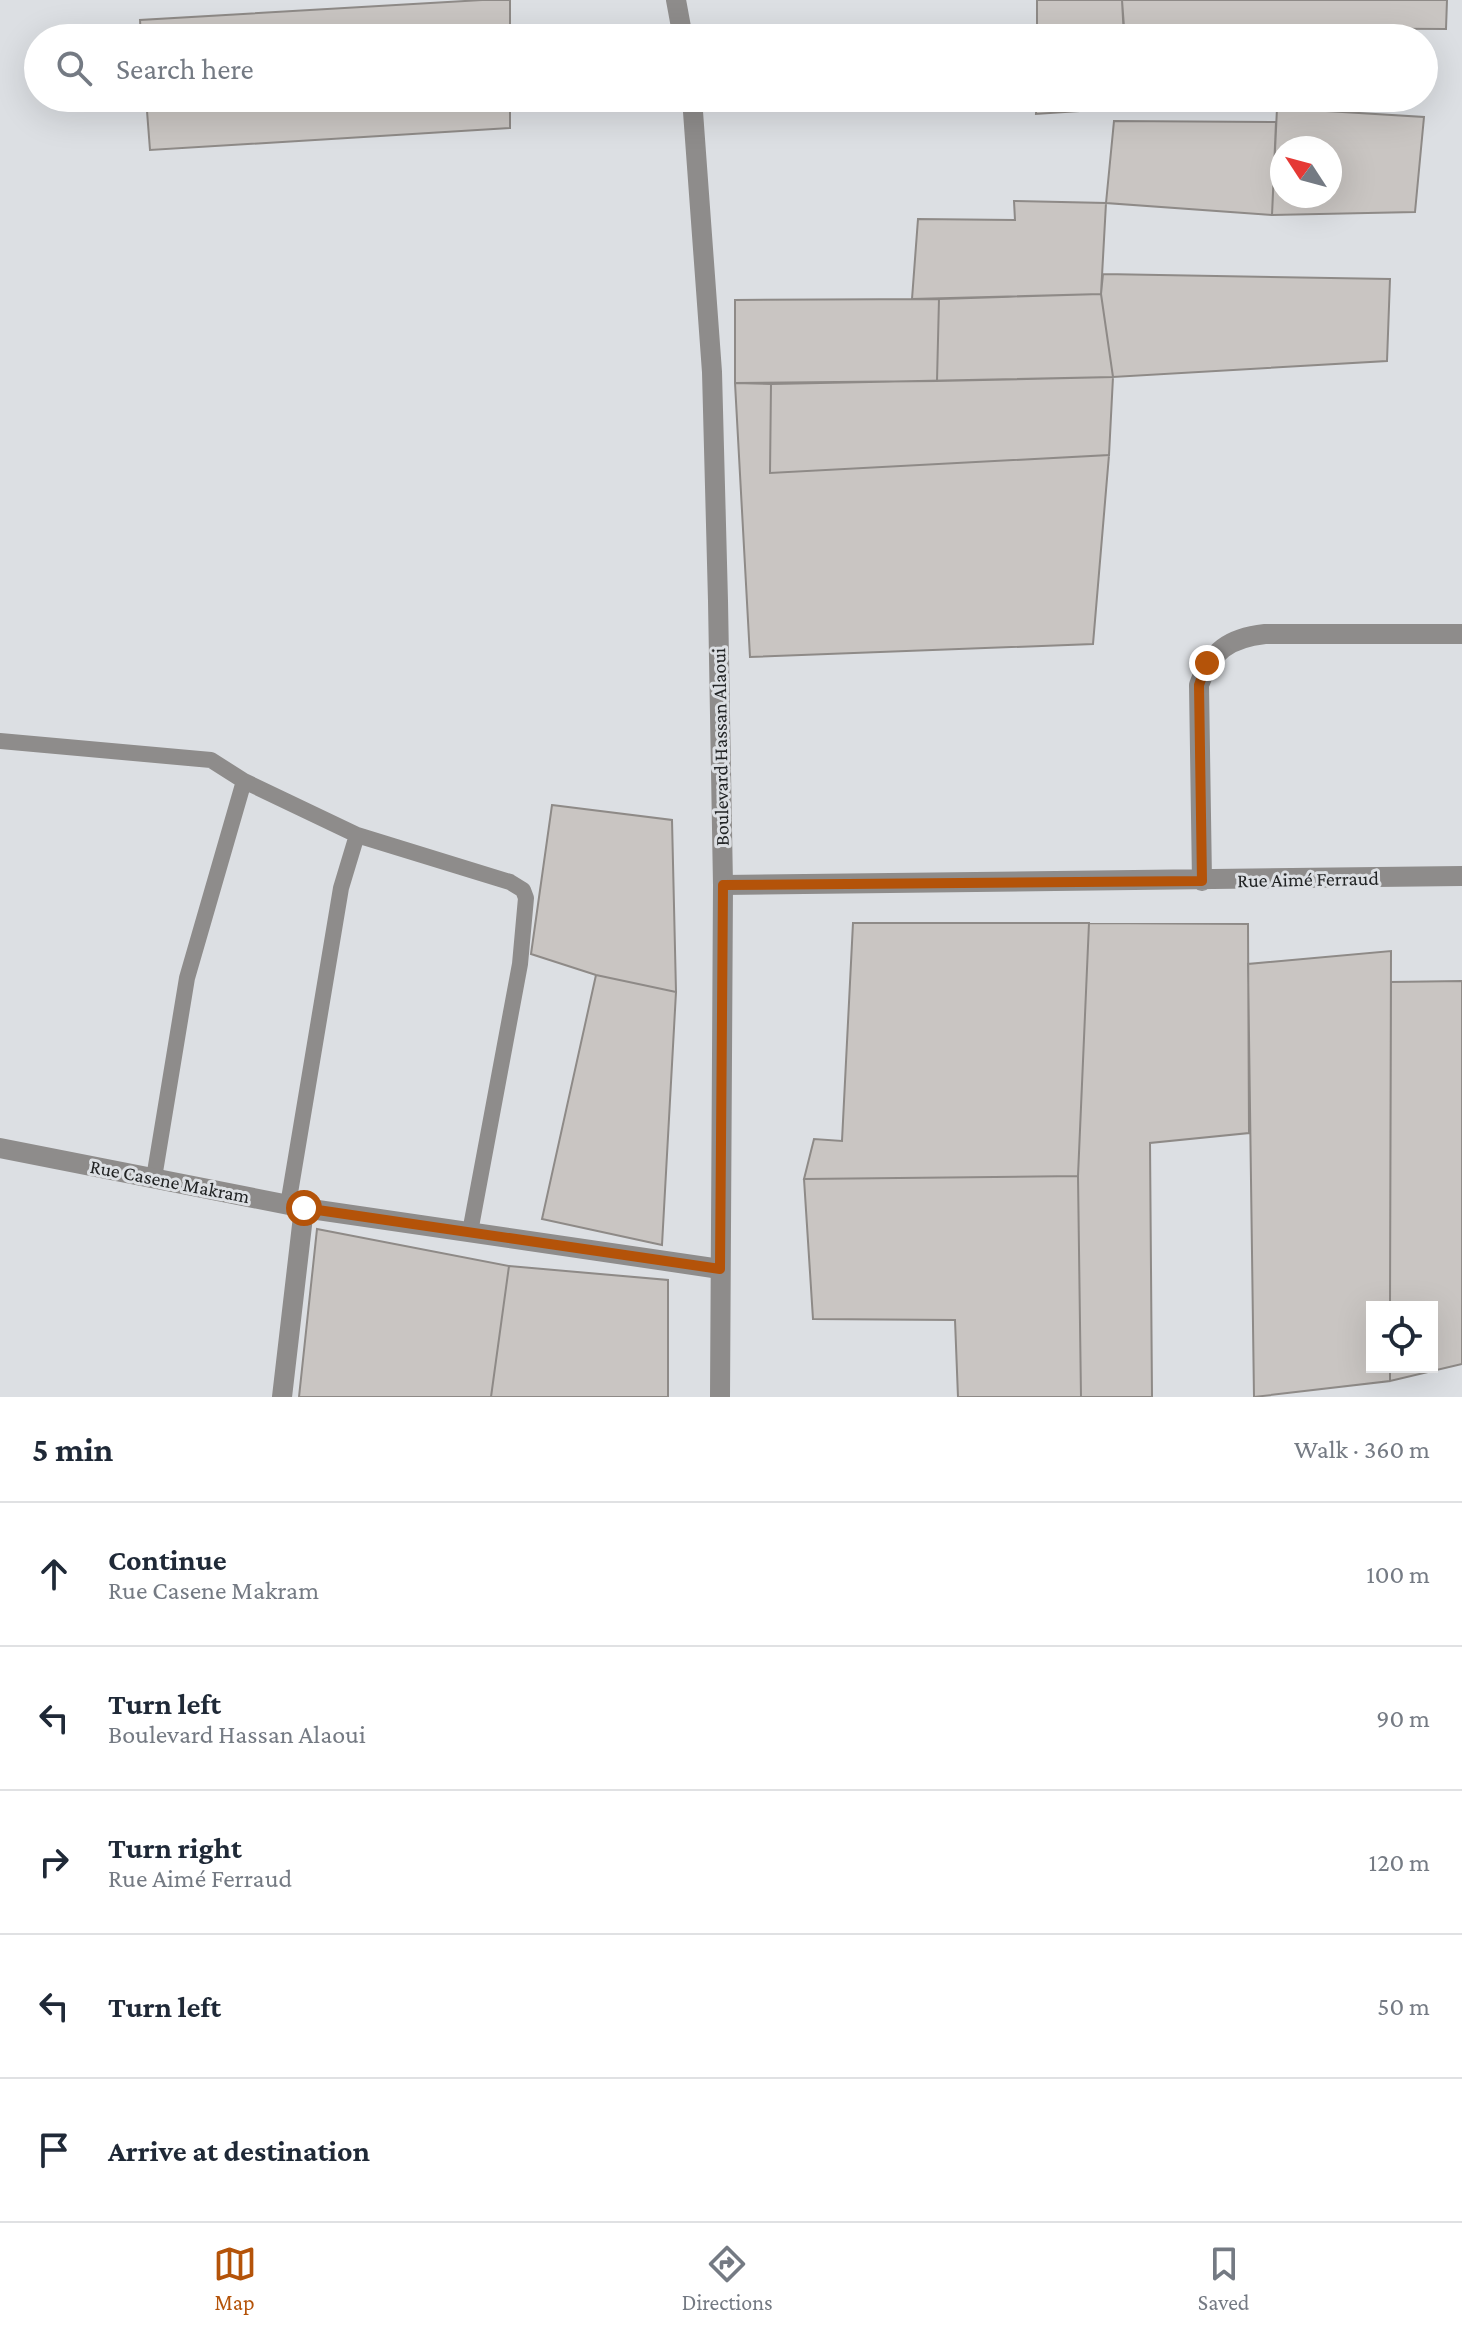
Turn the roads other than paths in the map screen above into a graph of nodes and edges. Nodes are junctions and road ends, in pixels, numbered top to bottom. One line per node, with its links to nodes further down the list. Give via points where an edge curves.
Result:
1 (676, 0): 2 (street)
2 (680, 24)
3 (693, 112): 10 (street, Boulevard Hassan Alaoui, via 712,372)
4 (1462, 634): 9 (street, via 1265,634 1242,636 1222,647 1207,663 1199,685)
5 (0, 741): 6 (lane, via 211,760)
6 (244, 781): 7 (lane); 12 (lane, via 187,978)
7 (357, 835): 13 (lane, via 341,888); 14 (lane, via 510,882 526,898 520,964)
8 (1462, 876): 9 (street, Rue Aimé Ferraud)
9 (1202, 881): 10 (street, Rue Aimé Ferraud)
10 (723, 885): 15 (street, Boulevard Hassan Alaoui)
11 (0, 1148): 12 (street, Rue Casene Makram)
12 (154, 1178): 13 (street, Rue Casene Makram)
13 (296, 1206): 14 (street, Rue Casene Makram); 16 (street)
14 (470, 1232): 15 (street, Rue Casene Makram)
15 (720, 1269): 17 (street, Boulevard Hassan Alaoui)
16 (282, 1397)
17 (720, 1397)

